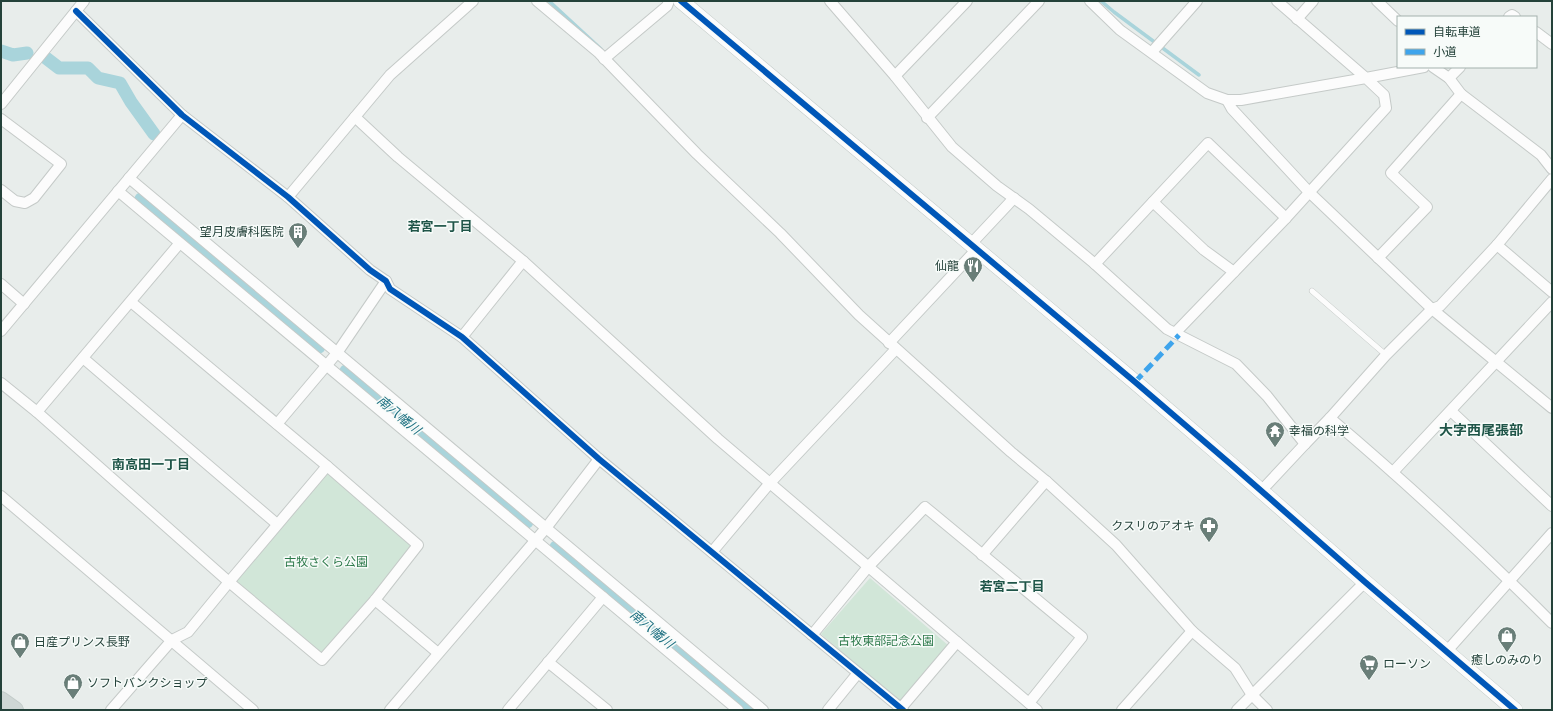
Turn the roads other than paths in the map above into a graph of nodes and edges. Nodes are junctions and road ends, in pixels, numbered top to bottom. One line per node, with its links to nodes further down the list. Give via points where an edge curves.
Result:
1 (84, 1): 14 (street)
2 (473, 1): 31 (street, via 390,75)
3 (537, 1): 20 (street)
4 (669, 1): 20 (street, via 667,6)
5 (681, 1): 46 (street)
6 (830, 1): 24 (street)
7 (967, 1): 24 (street)
8 (1039, 1): 32 (street)
9 (1090, 1): 19 (street, via 1120,30)
10 (1197, 1): 19 (street)
11 (1277, 1): 15 (street)
12 (1313, 1): 15 (street)
13 (1377, 1): 16 (street)
14 (76, 11): 29 (street); 30 (street)
15 (1297, 19): 25 (street)
16 (1397, 20)
17 (1537, 33): 18 (street)
18 (1552, 44)
19 (1155, 48): 28 (street, via 1208,93)
20 (604, 60): 62 (street)
21 (1417, 68): 25 (street)
22 (1434, 68): 26 (street)
23 (1459, 68): 26 (street)
24 (895, 76): 32 (street)
25 (1366, 78): 28 (street, via 1242,100); 39 (street, via 1384,95 1386,108)
26 (1449, 78): 27 (street)
27 (1461, 94): 34 (street, via 1542,155); 47 (street, via 1391,172 1427,207)
28 (1227, 100): 39 (street, via 1232,109)
29 (1, 104)
30 (182, 115): 35 (street); 40 (street)
31 (355, 117): 40 (street); 48 (street, via 398,157)
32 (927, 118): 41 (street, via 952,147)
33 (1, 119): 37 (street, via 61,164 34,198 25,203 15,201)
34 (1552, 168)
35 (129, 178): 38 (street); 63 (street)
36 (1552, 179): 45 (street)
37 (1, 190)
38 (118, 191): 44 (street); 57 (street)
39 (1309, 192): 43 (street); 47 (street)
40 (288, 197): 51 (street, via 370,270)
41 (1014, 198): 46 (street); 49 (street)
42 (1153, 202): 43 (street, via 1208,143); 49 (street); 50 (street, via 1204,250)
43 (1286, 218): 50 (street)
44 (179, 244): 55 (street); 67 (street)
45 (1496, 245): 54 (street); 58 (street, via 1440,306)
46 (973, 247): 62 (street); 80 (street)
47 (1378, 258): 58 (street)
48 (523, 261): 61 (street); 79 (street)
49 (1095, 264): 60 (street, via 1167,329)
50 (1234, 272): 60 (street)
51 (386, 281): 61 (street, via 390,289); 63 (street)
52 (1, 284): 57 (street)
53 (1312, 291): 64 (lane)
54 (1552, 292)
55 (130, 302): 65 (street); 73 (street)
56 (1552, 302): 66 (street)
57 (24, 304): 59 (street)
58 (1432, 310): 64 (street); 66 (street)
59 (1, 331)
60 (1175, 333): 74 (street, via 1236,364 1267,396)
61 (462, 337): 75 (street)
62 (892, 346): 78 (street); 79 (street)
63 (337, 353): 67 (street); 84 (street)
64 (1386, 355): 72 (street)
65 (83, 358): 71 (street); 83 (street)
66 (1495, 362): 69 (street); 70 (street)
67 (326, 366): 73 (street); 86 (street)
68 (1, 382): 71 (street)
69 (1552, 408)
70 (1451, 411): 77 (street); 82 (street)
71 (37, 412): 91 (street)
72 (1330, 418): 74 (street); 77 (street)
73 (277, 424): 76 (street)
74 (1304, 444): 80 (street)
75 (599, 459): 84 (street); 87 (street)
76 (327, 466): 83 (street); 94 (street, via 418,545)
77 (1393, 472): 90 (street)
78 (1046, 481): 88 (street); 96 (street, via 1116,545)
79 (769, 484): 87 (street); 89 (street)
80 (1261, 491): 92 (street)
81 (1, 496): 98 (street)
82 (1552, 506)
83 (277, 524): 91 (street)
84 (546, 528): 86 (street); 115 (street)
85 (1552, 533): 90 (street)
86 (536, 540): 93 (street); 101 (street)
87 (712, 552): 97 (street)
88 (982, 555): 89 (street, via 925,507); 106 (street, via 1082,637)
89 (868, 568): 97 (street); 99 (street)
90 (1510, 581): 95 (street); 100 (street)
91 (229, 582): 94 (street, via 322,660); 98 (street, via 188,632)
92 (1365, 582): 100 (street); 104 (street)
93 (603, 597): 102 (street); 114 (street)
94 (375, 600): 101 (street)
95 (1552, 623)
96 (1192, 631): 104 (street, via 1235,668); 118 (street)
97 (812, 634): 103 (street)
98 (172, 640): 109 (street); 110 (street)
99 (957, 642): 106 (street); 107 (street)
100 (1447, 652): 121 (street)
101 (438, 653): 111 (street)
102 (548, 662): 112 (street); 113 (street)
103 (858, 672): 107 (street); 116 (street)
104 (1252, 695): 119 (street); 120 (street)
105 (1, 700): 108 (main road)
106 (1029, 703): 117 (street)
107 (902, 709)
108 (15, 710)
109 (111, 710)
110 (253, 710)
111 (390, 710)
112 (508, 710)
113 (607, 710)
114 (738, 710)
115 (763, 710)
116 (828, 710)
117 (1038, 710)
118 (1122, 710)
119 (1237, 710)
120 (1267, 710)
121 (1514, 710)

